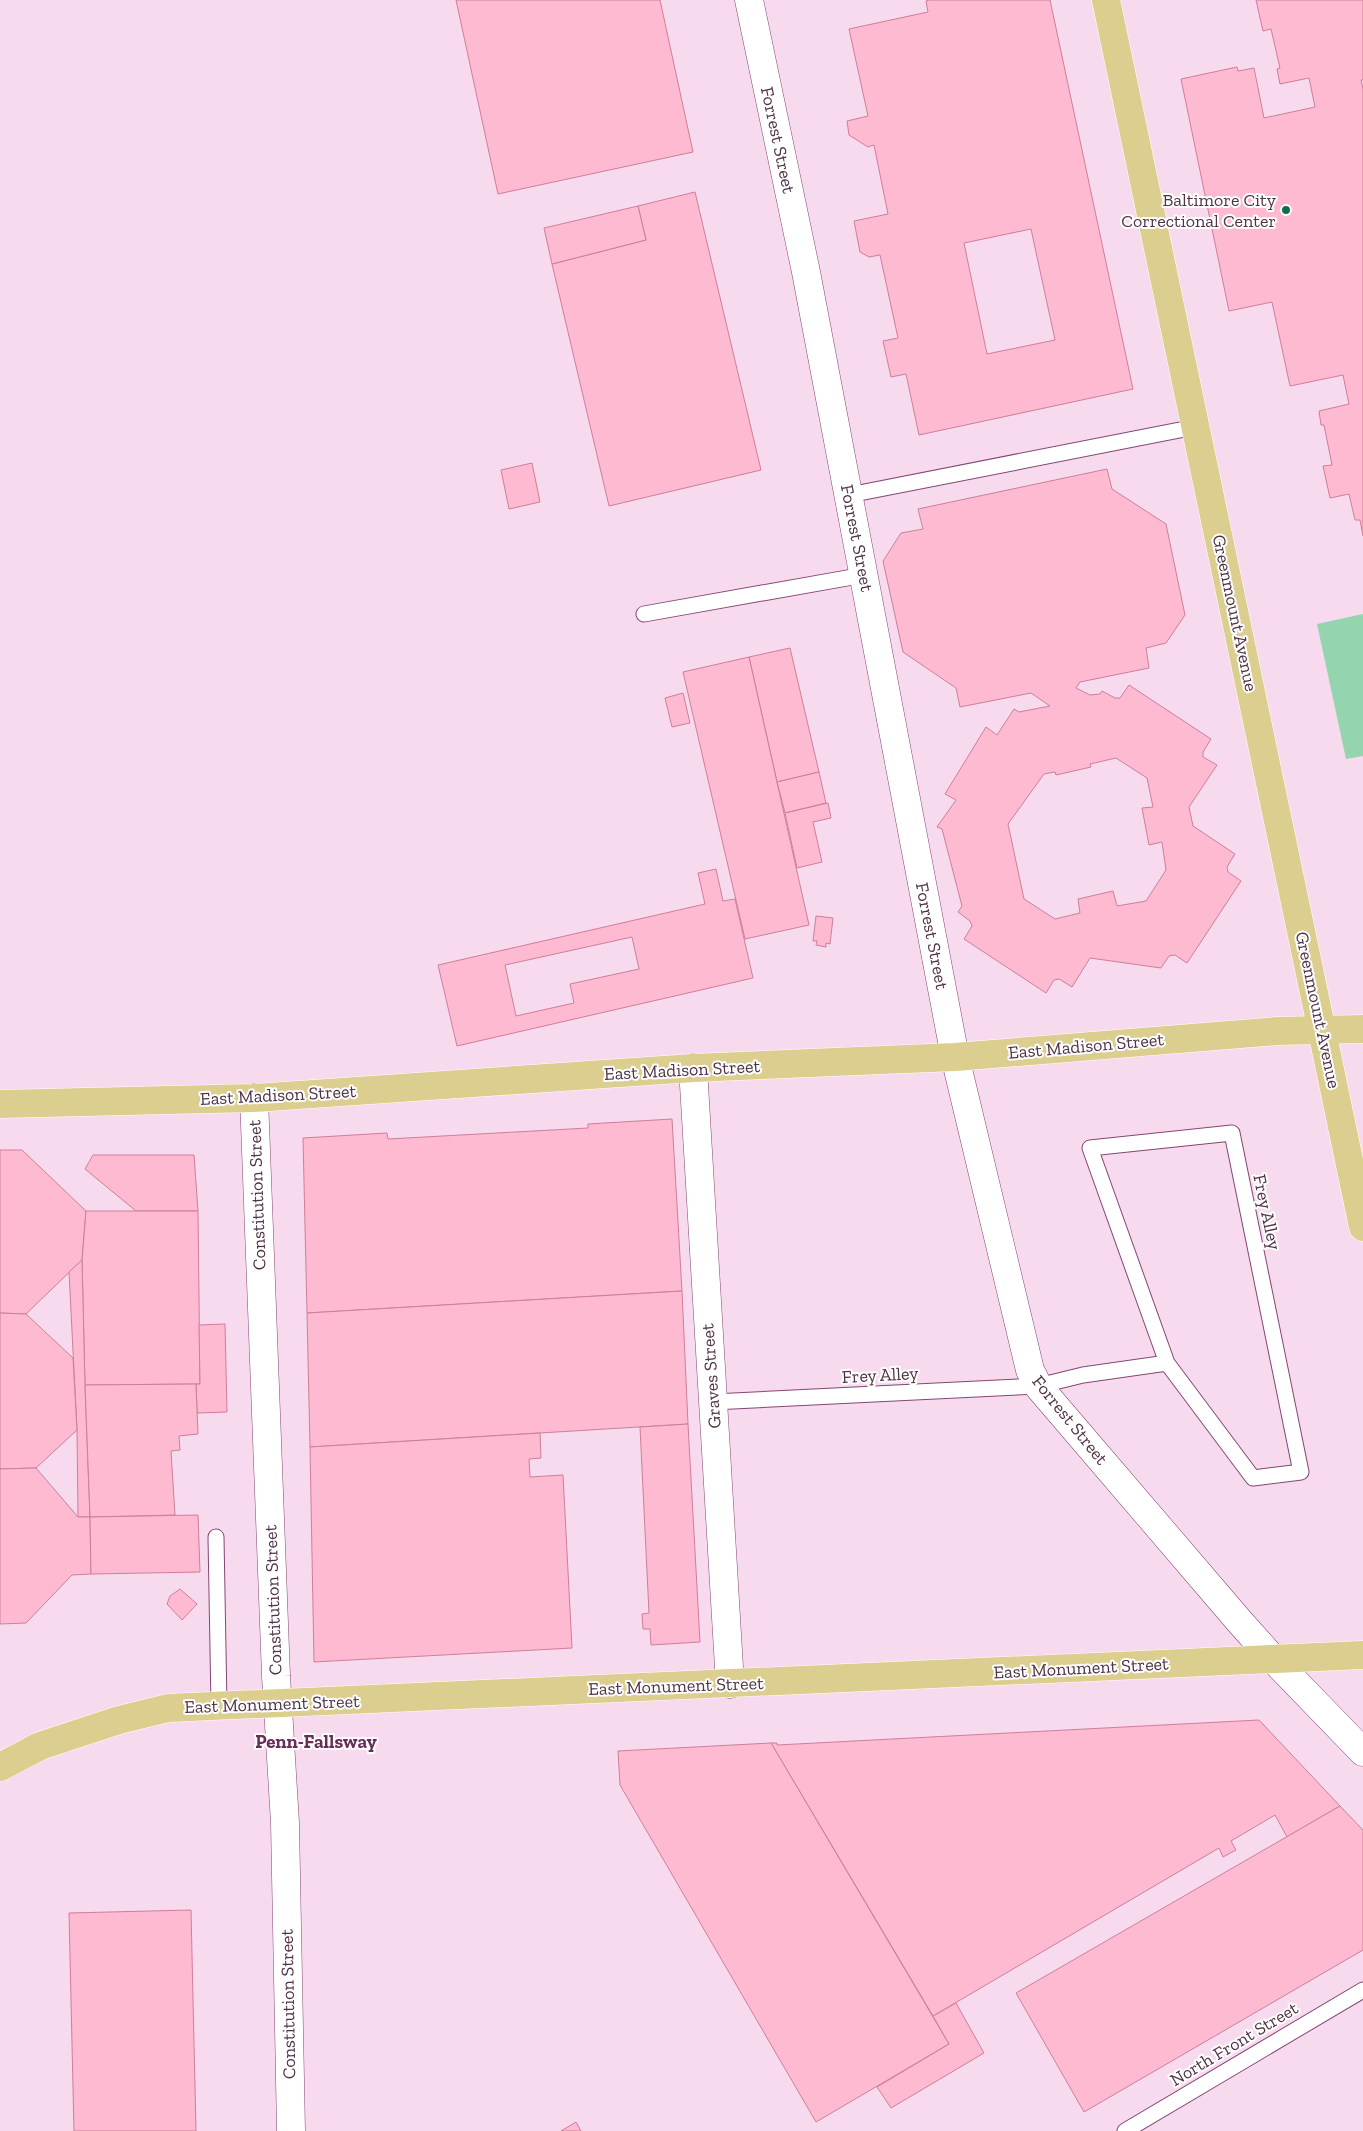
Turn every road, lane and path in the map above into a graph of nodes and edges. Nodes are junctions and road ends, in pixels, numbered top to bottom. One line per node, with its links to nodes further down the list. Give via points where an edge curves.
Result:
1 (749, 0): 4 (street, Forrest Street, via 806,272)
2 (1106, 0): 3 (main road, Greenmount Avenue)
3 (1195, 427): 4 (lane); 8 (main road, Greenmount Avenue)
4 (848, 495): 5 (street, Forrest Street)
5 (864, 575): 6 (lane); 9 (street, Forrest Street)
6 (644, 614)
7 (1363, 1029): 8 (main road, East Madison Street)
8 (1322, 1031): 9 (main road, East Madison Street, via 1278,1031); 13 (main road, Greenmount Avenue)
9 (955, 1057): 10 (main road, East Madison Street); 15 (street, Forrest Street, via 1030,1370)
10 (693, 1068): 11 (main road, East Madison Street); 16 (street, Graves Street)
11 (254, 1098): 12 (main road, East Madison Street); 21 (street, Constitution Street)
12 (0, 1104)
13 (1363, 1227)
14 (1167, 1363): 14 (lane, Frey Alley, via 1253,1478 1301,1472 1232,1133 1090,1148); 15 (lane, Frey Alley, via 1083,1375)
15 (1038, 1386): 16 (lane, Frey Alley); 19 (street, Forrest Street)
16 (713, 1402): 20 (street, Graves Street)
17 (216, 1537): 22 (lane)
18 (1363, 1655): 19 (main road, East Monument Street)
19 (1273, 1659): 20 (main road, East Monument Street); 23 (street, Forrest Street)
20 (730, 1684): 21 (main road, East Monument Street)
21 (277, 1704): 22 (main road, East Monument Street); 26 (street, Constitution Street, via 284,1823)
22 (219, 1706): 24 (main road, East Monument Street, via 168,1708 119,1720 40,1746)
23 (1363, 1752)
24 (0, 1767)
25 (1363, 1990): 27 (lane, North Front Street)
26 (291, 2131)
27 (1125, 2131)

